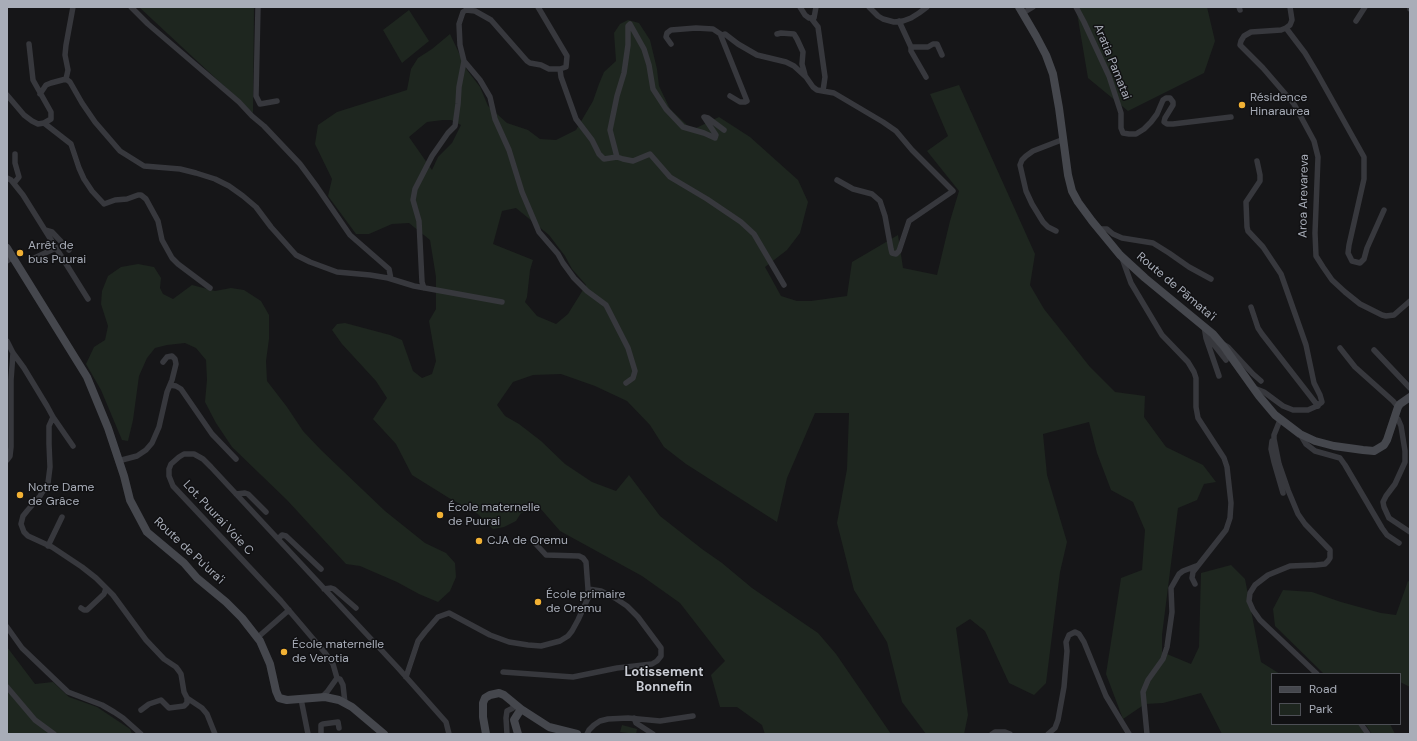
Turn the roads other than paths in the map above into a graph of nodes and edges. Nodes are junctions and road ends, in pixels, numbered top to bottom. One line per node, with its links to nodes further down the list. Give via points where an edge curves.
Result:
1 (73, 7): 28 (street, via 65,56 68,70)
2 (130, 7): 56 (street, via 264,126 300,164 350,236 389,269)
3 (258, 7): 33 (street, via 256,96 260,104)
4 (538, 7): 25 (street, via 567,56 566,67)
5 (800, 7): 14 (street, via 805,15)
6 (816, 7): 14 (street, via 814,18)
7 (869, 7): 15 (street, via 883,20)
8 (927, 7): 15 (street)
9 (1033, 7): 13 (street)
10 (1076, 7): 34 (street, Aratia Pamatai, via 1109,76 1123,133 1136,134 1144,129 1152,122 1166,98 1173,102 1165,118 1164,122 1167,124)
11 (1290, 7): 17 (street, via 1292,20)
12 (1365, 7): 16 (street)
13 (1021, 10): 37 (main road, Route de Pāmata'i, via 1051,67)
14 (811, 18): 29 (street, via 818,27 825,76)
15 (899, 21): 22 (street)
16 (1356, 21)
17 (1286, 28): 44 (street, via 1305,53 1364,157 1364,179 1348,253 1352,261 1360,263 1364,258); 62 (street, Aroa Arevareva, via 1250,32 1240,41 1240,45 1294,104 1314,141 1318,157 1316,256 1332,280 1345,292 1382,316 1394,315)
18 (777, 34): 26 (street, via 794,34 802,52)
19 (722, 35): 21 (street, via 708,29 672,30 666,37); 26 (street, via 725,34 756,55 794,66); 32 (street, via 747,101 740,102)
20 (29, 44): 30 (street, via 33,80)
21 (671, 44)
22 (911, 47): 23 (street, via 937,44); 27 (street)
23 (942, 55)
24 (464, 61): 25 (street, via 459,24 463,12 469,10 491,20 530,63); 60 (street, via 455,126 439,144 415,188 413,200 419,221); 75 (street, via 490,97 495,118 539,232 574,278 606,305 628,348 636,371 633,378)
25 (560, 70): 39 (street, via 560,77 576,119 604,159)
26 (806, 77): 29 (street, via 813,87)
27 (926, 77)
28 (66, 79): 30 (street, via 46,85); 56 (street, via 103,132 120,151 133,160 144,166 196,173 229,186 256,207 296,255 310,262 337,272)
29 (823, 91): 42 (street, via 847,100 896,131 953,191 909,221 896,254 892,253 880,201 872,194 853,190)
30 (40, 94): 35 (street, via 51,112 51,118)
31 (7, 95): 35 (street, via 24,115 38,124)
32 (730, 96)
33 (277, 101)
34 (1231, 117)
35 (44, 123): 45 (street, via 71,144 84,180 104,204 141,195)
36 (724, 130): 39 (street, via 704,117 715,138 683,128 666,109 653,89 644,48 630,24 624,73 610,130)
37 (1064, 138): 46 (main road, Route de Pāmata'i, via 1072,191); 48 (street, via 1033,151 1020,165 1032,204 1043,222)
38 (15, 154): 43 (street, via 19,177)
39 (617, 157): 58 (street, via 634,161 650,154 670,177 741,222 754,234)
40 (1257, 161): 80 (street, via 1260,181 1246,202 1247,227 1281,274 1322,402)
41 (7, 178): 43 (street)
42 (837, 180)
43 (14, 183): 47 (street)
44 (1384, 210)
45 (158, 221): 49 (street); 59 (street, via 162,240 172,258)
46 (1099, 229): 53 (main road, Route de Pāmata'i); 57 (street, via 1122,238 1152,243)
47 (45, 230): 51 (street); 52 (street, via 52,232)
48 (1056, 231)
49 (157, 240)
50 (7, 248): 54 (main road, Route de Pu'ura'i)
51 (56, 248): 55 (street); 61 (street)
52 (69, 250)
53 (1121, 256): 65 (main road, Route de Pāmata'i); 88 (street, via 1131,283 1162,335 1188,362 1194,372 1198,418)
54 (10, 259): 91 (main road, Route de Pu'ura'i, via 87,377)
55 (32, 259)
56 (391, 279): 60 (street)
57 (1211, 279)
58 (784, 285)
59 (210, 288)
60 (424, 288): 63 (street)
61 (88, 299)
62 (1410, 301)
63 (502, 302)
64 (1251, 307): 80 (street, via 1262,334)
65 (1204, 328): 67 (main road, Route de Pāmata'i); 71 (street); 73 (street)
66 (7, 341): 70 (street)
67 (1221, 344): 74 (street, via 1228,347); 77 (main road, Route de Pāmata'i)
68 (1340, 348): 81 (street, via 1355,367)
69 (1374, 350): 78 (street)
70 (13, 353): 82 (street); 90 (street, via 11,447)
71 (1226, 360)
72 (163, 362): 76 (street, via 169,356 175,359)
73 (1219, 376)
74 (1261, 381)
75 (626, 383)
76 (170, 385): 89 (street, via 181,389 212,434); 91 (street, via 152,443 137,456)
77 (1251, 385): 80 (street, via 1293,410 1302,411); 84 (main road, Route de Pāmata'i)
78 (1410, 388): 79 (street)
79 (1409, 398): 81 (main road, Route de Pāmata'i)
80 (1318, 406)
81 (1398, 408): 83 (main road, Route de Pāmata'i)
82 (53, 417): 87 (street); 101 (street, via 49,426 48,483 26,511 21,524 28,536)
83 (1394, 417): 85 (main road, Route de Pāmata'i, via 1387,440 1374,451 1323,444); 97 (street, via 1401,426 1405,462 1395,484 1386,496 1384,507 1390,518)
84 (1280, 420): 85 (main road, Route de Pāmata'i); 86 (street)
85 (1300, 434): 100 (street, via 1306,444 1315,451 1340,458 1382,528 1387,535)
86 (1274, 435): 93 (street, via 1271,449); 114 (street, via 1279,464 1298,514 1330,550 1330,558 1325,564 1290,566 1268,575 1255,585 1250,593 1250,601 1260,620)
87 (73, 446)
88 (1224, 458): 92 (street); 102 (street, via 1231,503 1230,518 1226,530)
89 (236, 459)
90 (7, 460)
91 (118, 461): 112 (main road, Route de Pu'ura'i, via 130,500 147,532 226,602)
92 (1232, 463)
93 (1283, 493)
94 (236, 494): 95 (street, Lot. Puurai Voie C, via 245,493); 98 (street, Lot. Puurai Voie C); 110 (street, Lot. Puurai Voie C, via 199,456 184,454 171,464 169,476 176,490)
95 (266, 512)
96 (62, 517): 101 (street)
97 (1410, 532)
98 (278, 538): 103 (street, Lot. Puurai Voie C, via 286,536); 106 (street, Lot. Puurai Voie C)
99 (534, 542): 107 (street, via 546,555 583,558 586,562)
100 (1400, 543)
101 (48, 546): 105 (street, via 89,572)
102 (1197, 566): 104 (street, via 1192,578); 146 (street, via 1179,574 1171,588 1172,612 1167,647 1163,659 1143,692)
103 (321, 570)
104 (1195, 584)
105 (106, 588): 108 (street, via 104,594 87,610); 118 (street, via 146,640 179,671)
106 (324, 589): 109 (street, Lot. Puurai Voie C, via 334,589); 115 (street, Lot. Puurai Voie C)
107 (588, 589): 113 (street, via 595,589 615,598 638,617 660,648 661,656 658,661 573,677); 115 (street, via 585,605 572,631 560,641 551,644 528,645 509,642 490,636 454,615 444,614 432,623 418,641)
108 (81, 608)
109 (356, 608)
110 (288, 610): 112 (street); 116 (street, Lot. Puurai Voie C, via 331,660)
111 (7, 627): 130 (street, via 22,648 68,692 102,705 123,718)
112 (257, 638): 120 (main road, Route de Pu'ura'i, via 270,664 279,698)
113 (503, 672)
114 (1316, 673)
115 (406, 677): 135 (street, Lot. Puurai Voie C, via 446,722)
116 (337, 678): 119 (street); 121 (street, Lot. Puurai Voie C, via 343,686)
117 (7, 687): 129 (street, via 35,720)
118 (187, 698): 124 (street, via 184,706 169,708 161,700); 131 (street, via 207,714)
119 (321, 698): 120 (main road, Route de Pu'ura'i); 121 (main road, Route de Pu'ura'i)
120 (301, 699): 132 (street)
121 (345, 703): 134 (main road, Route de Pu'ura'i)
122 (514, 703): 123 (main road); 136 (main road, via 499,693 485,698 483,717); 137 (street, via 513,708 507,711)
123 (521, 709): 138 (main road, via 514,720); 139 (main road, via 549,727)
124 (141, 710)
125 (693, 716): 126 (street, via 660,721)
126 (634, 718): 140 (street, via 600,721); 141 (street, via 636,723)
127 (1362, 725): 147 (street)
128 (339, 728): 133 (street, via 338,722 325,723 321,725)
129 (54, 734)
130 (141, 734)
131 (215, 734)
132 (308, 734)
133 (321, 734)
134 (384, 734)
135 (449, 734)
136 (486, 734)
137 (507, 734)
138 (518, 734)
139 (577, 734)
140 (587, 734)
141 (653, 734)
142 (992, 734): 143 (street)
143 (1010, 734)
144 (1048, 734): 145 (street, via 1055,728 1058,720 1064,686 1066,642 1069,635 1075,632 1084,642 1106,696)
145 (1129, 734)
146 (1147, 734)
147 (1368, 734)

